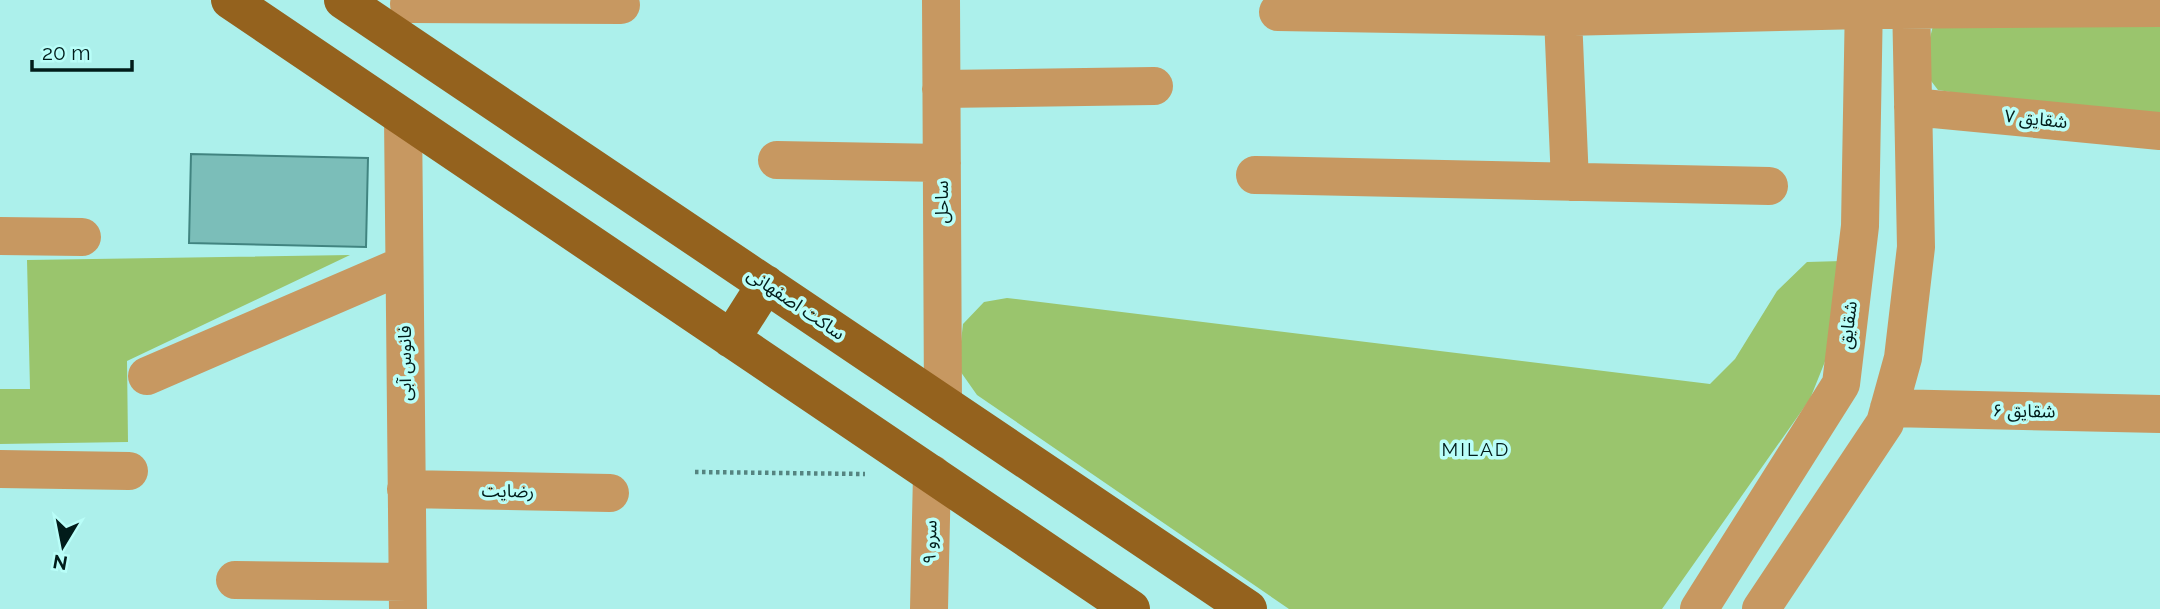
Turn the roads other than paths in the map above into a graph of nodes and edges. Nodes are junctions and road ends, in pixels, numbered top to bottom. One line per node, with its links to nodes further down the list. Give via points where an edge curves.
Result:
1 (230, 0): 15 (main road)
2 (344, 0): 11 (main road, ساکت اصفهانی)
3 (941, 0): 13 (street, ساحل)
4 (409, 2): 5 (street); 11 (street)
5 (621, 5)
6 (1864, 5): 7 (street); 10 (street); 41 (street, شقایق, via 1860,226 1841,384)
7 (1911, 6): 8 (street); 14 (street)
8 (2160, 8)
9 (1278, 12): 10 (street)
10 (1563, 17): 20 (street)
11 (409, 44): 25 (main road, ساکت اصفهانی)
12 (1154, 86): 13 (street)
13 (941, 89): 18 (street, ساحل)
14 (1913, 107): 16 (street, شقایق ۷); 29 (street, via 1916,247 1902,358)
15 (402, 117): 24 (street, فانوس آبی); 26 (main road)
16 (2160, 131)
17 (777, 160): 18 (street)
18 (942, 163): 28 (street, ساحل)
19 (1255, 175): 20 (street)
20 (1570, 182): 21 (street)
21 (1769, 186)
22 (0, 236): 23 (street)
23 (82, 237)
24 (404, 265): 27 (street); 34 (street, فانوس آبی)
25 (766, 284): 26 (main road); 28 (main road, ساکت اصفهانی)
26 (731, 338): 33 (main road)
27 (147, 376)
28 (943, 404): 40 (main road, ساکت اصفهانی)
29 (1889, 408): 30 (street, شقایق ۶); 42 (street, via 1885,424)
30 (2160, 414)
31 (0, 469): 32 (street)
32 (129, 471)
33 (932, 474): 38 (street, سرو ۹); 39 (main road)
34 (406, 489): 35 (street, رضایت); 37 (street, فانوس آبی)
35 (610, 493)
36 (235, 580): 37 (street)
37 (408, 595)
38 (929, 609)
39 (1131, 609)
40 (1248, 609)
41 (1699, 609)
42 (1761, 609)

